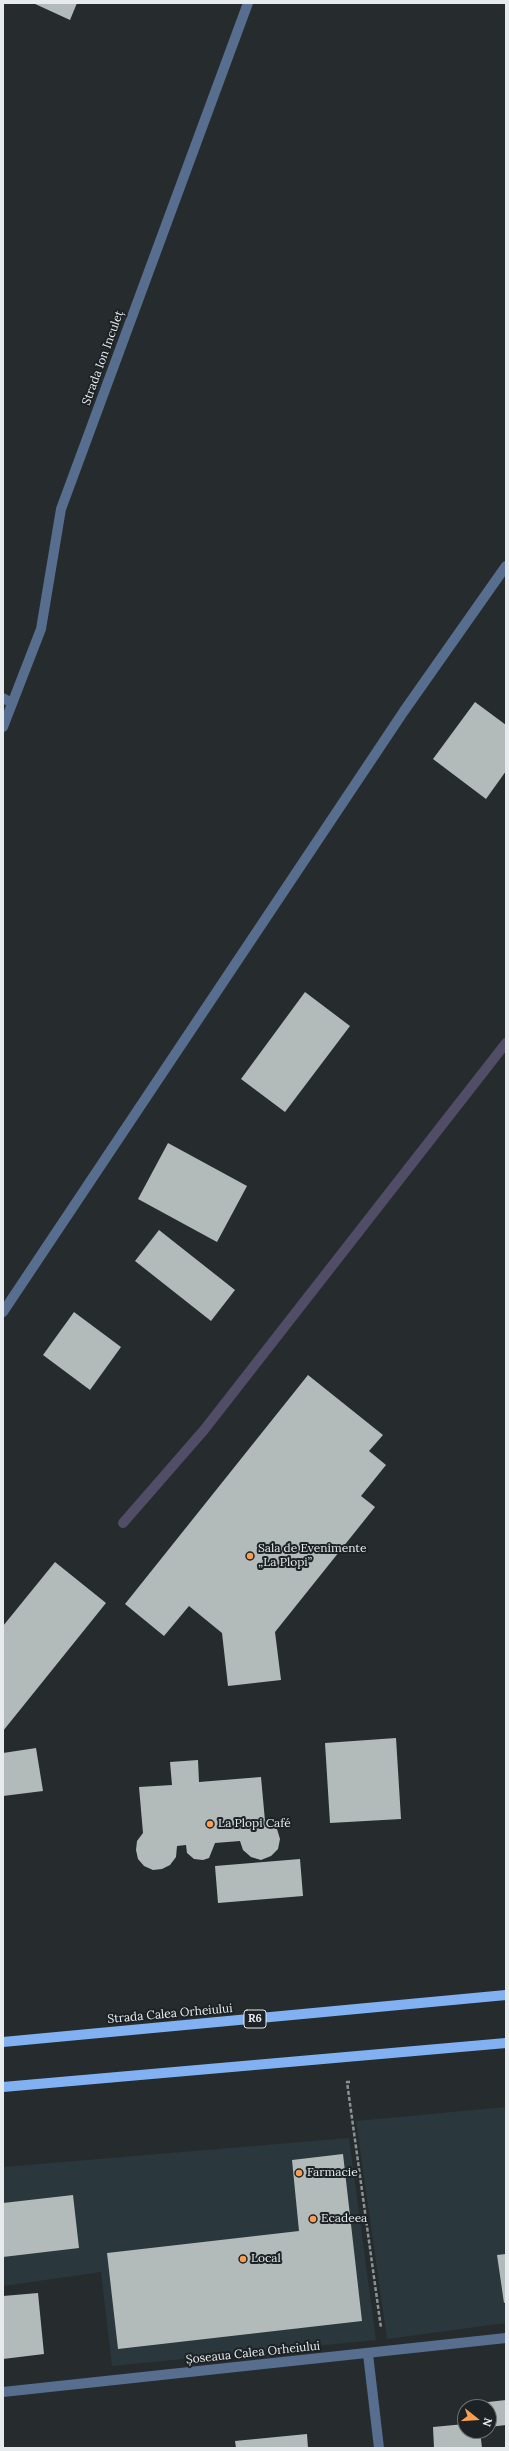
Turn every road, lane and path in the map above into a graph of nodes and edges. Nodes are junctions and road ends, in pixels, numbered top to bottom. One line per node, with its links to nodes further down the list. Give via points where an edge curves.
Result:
1 (248, 3): 4 (street, Strada Ion Inculeț, via 60,509 41,629)
2 (506, 566): 6 (street, via 404,711)
3 (3, 698): 4 (street)
4 (12, 703): 5 (street, Strada Ion Inculeț)
5 (3, 727)
6 (3, 1312)
7 (506, 1995): 8 (main road, Strada Calea Orheiului / R6)
8 (3, 2042)
9 (506, 2043): 11 (main road)
10 (347, 2082): 13 (path)
11 (3, 2087)
12 (506, 2338): 13 (street, Șoseaua Calea Orheiului)
13 (385, 2352): 14 (street, Șoseaua Calea Orheiului)
14 (368, 2354): 15 (street, Șoseaua Calea Orheiului); 16 (street)
15 (3, 2392)
16 (379, 2448)

